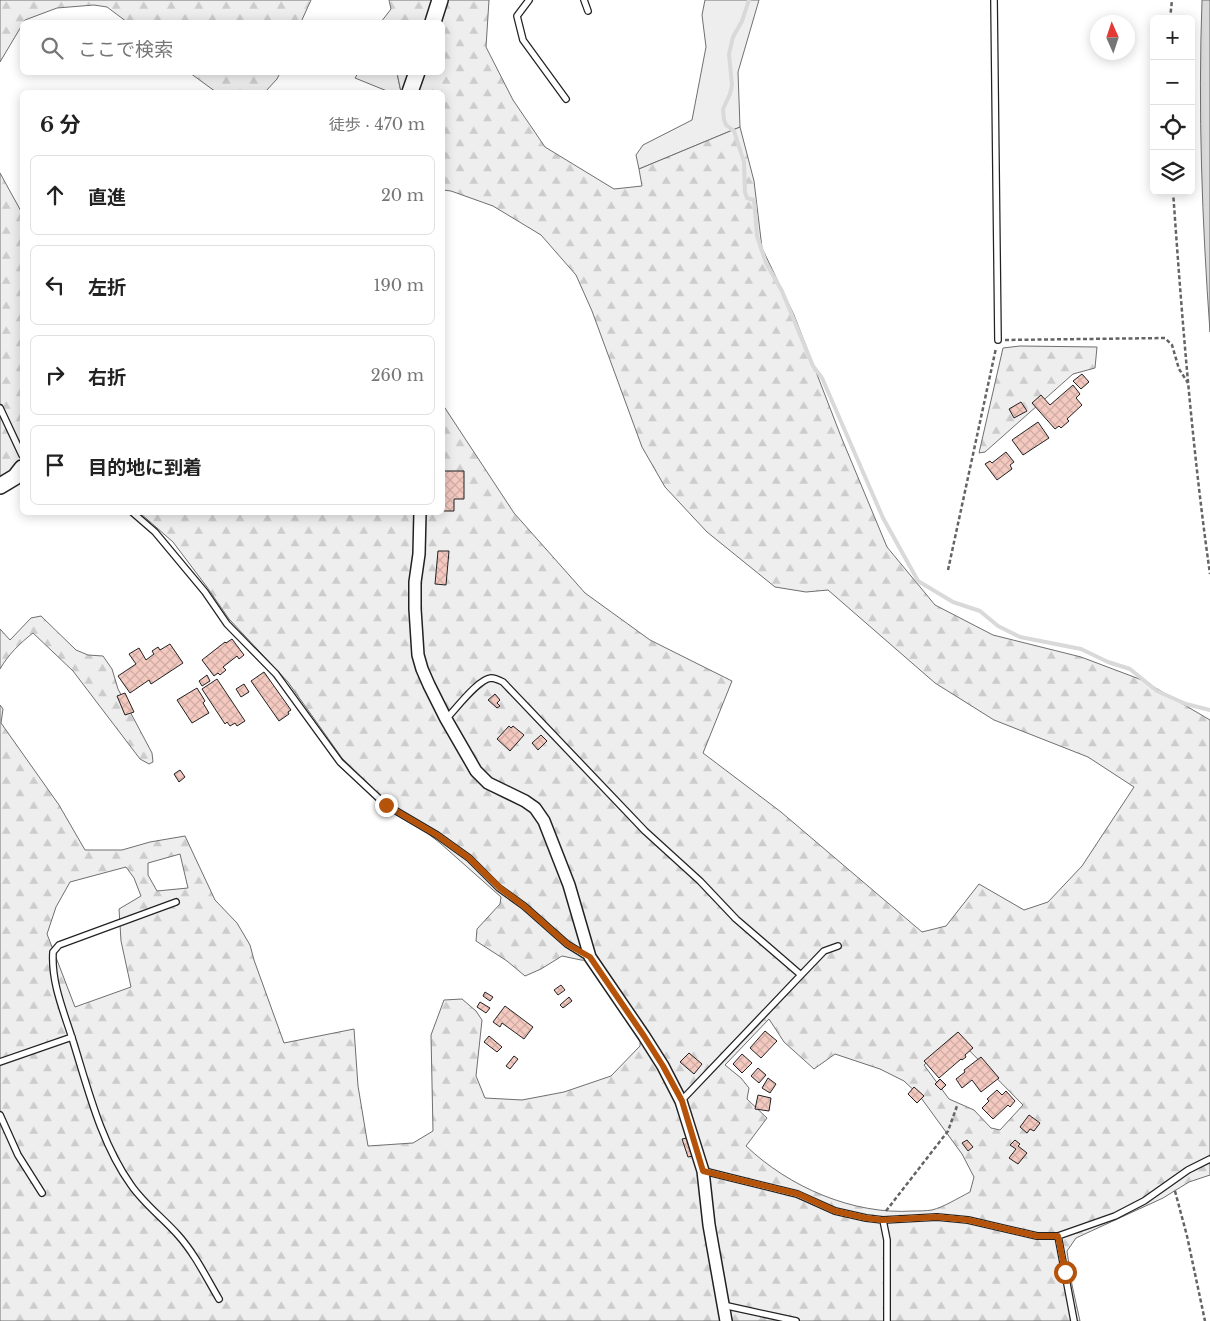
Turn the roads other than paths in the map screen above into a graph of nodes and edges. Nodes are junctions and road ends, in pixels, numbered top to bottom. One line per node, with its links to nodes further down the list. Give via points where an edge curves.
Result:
1 (440, 0): 6 (street)
2 (529, 0): 9 (lane, via 517,16 523,40)
3 (584, 0): 5 (lane)
4 (994, 0): 10 (lane)
5 (588, 11)
6 (434, 20)
7 (416, 75): 8 (street)
8 (411, 90)
9 (566, 99)
10 (998, 340)
11 (0, 408): 12 (lane)
12 (20, 450)
13 (20, 472): 14 (street)
14 (0, 486)
15 (135, 515): 20 (lane, via 179,559 227,624 276,674 340,762 386,805 469,858 567,944)
16 (420, 515): 17 (street, via 415,582 418,655 428,685)
17 (446, 719): 20 (street, via 476,771 488,783 535,808 544,822 569,885); 21 (lane, via 480,683 494,678 502,682 645,831 736,919)
18 (176, 902): 22 (lane, via 59,945 52,952 58,993)
19 (838, 946): 21 (lane, via 824,951)
20 (590, 957): 24 (street, via 644,1036)
21 (801, 975): 24 (lane)
22 (72, 1037): 23 (lane); 31 (lane, via 110,1150 131,1186 195,1257)
23 (0, 1062)
24 (682, 1101): 27 (street)
25 (0, 1115): 28 (lane, via 18,1155)
26 (1210, 1159): 30 (lane, via 1115,1216)
27 (703, 1171): 29 (lane, via 798,1194 835,1211); 32 (street)
28 (42, 1193)
29 (881, 1220): 30 (lane, via 937,1217 968,1220 1037,1236); 35 (lane, via 887,1240)
30 (1058, 1236): 36 (lane)
31 (219, 1299)
32 (723, 1305): 33 (street); 34 (lane)
33 (726, 1321)
34 (796, 1321)
35 (887, 1321)
36 (1074, 1321)

